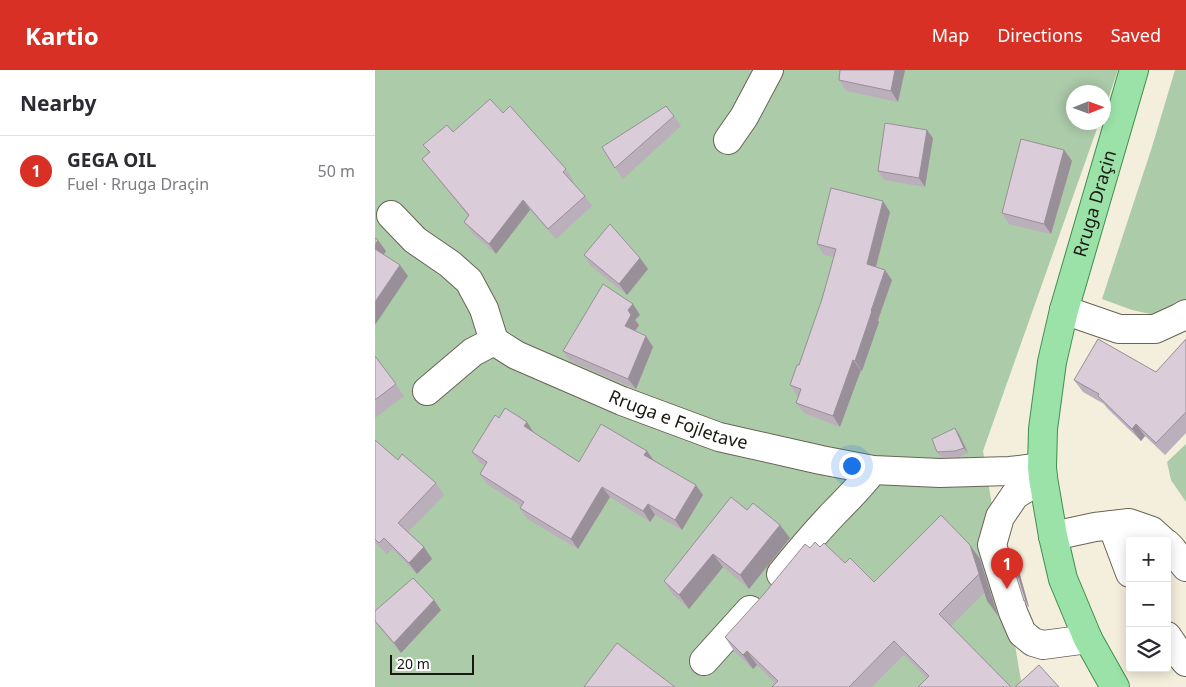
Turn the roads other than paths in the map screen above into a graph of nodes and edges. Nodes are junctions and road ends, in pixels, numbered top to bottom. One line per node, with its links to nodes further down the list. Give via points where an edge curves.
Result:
1 (769, 70): 3 (street, via 744,117)
2 (1134, 70): 5 (main road, Rruga Draçin)
3 (727, 140)
4 (391, 215): 7 (street, via 415,240 469,281 484,309)
5 (1063, 310): 6 (street, via 1119,329 1155,329); 10 (main road, Rruga Draçin, via 1043,428)
6 (1186, 314)
7 (494, 340): 8 (street, via 473,352); 9 (street, Rruga e Fojletave, via 516,355 623,401 719,437)
8 (427, 391)
9 (873, 470): 10 (street, Rruga e Fojletave); 19 (street)
10 (1043, 473): 12 (main road, Rruga Draçin); 17 (street, via 1015,495 1000,517 992,545 1022,633 1043,645)
11 (1112, 525): 12 (street); 13 (street, via 1129,522); 15 (street)
12 (1053, 536): 17 (main road, Rruga Draçin, via 1063,579)
13 (1159, 537)
14 (1171, 548): 16 (street)
15 (1126, 562)
16 (1186, 567)
17 (1088, 639): 21 (main road, Rruga Draçin)
18 (1171, 642): 20 (street)
19 (704, 661)
20 (1186, 662)
21 (1115, 687)

